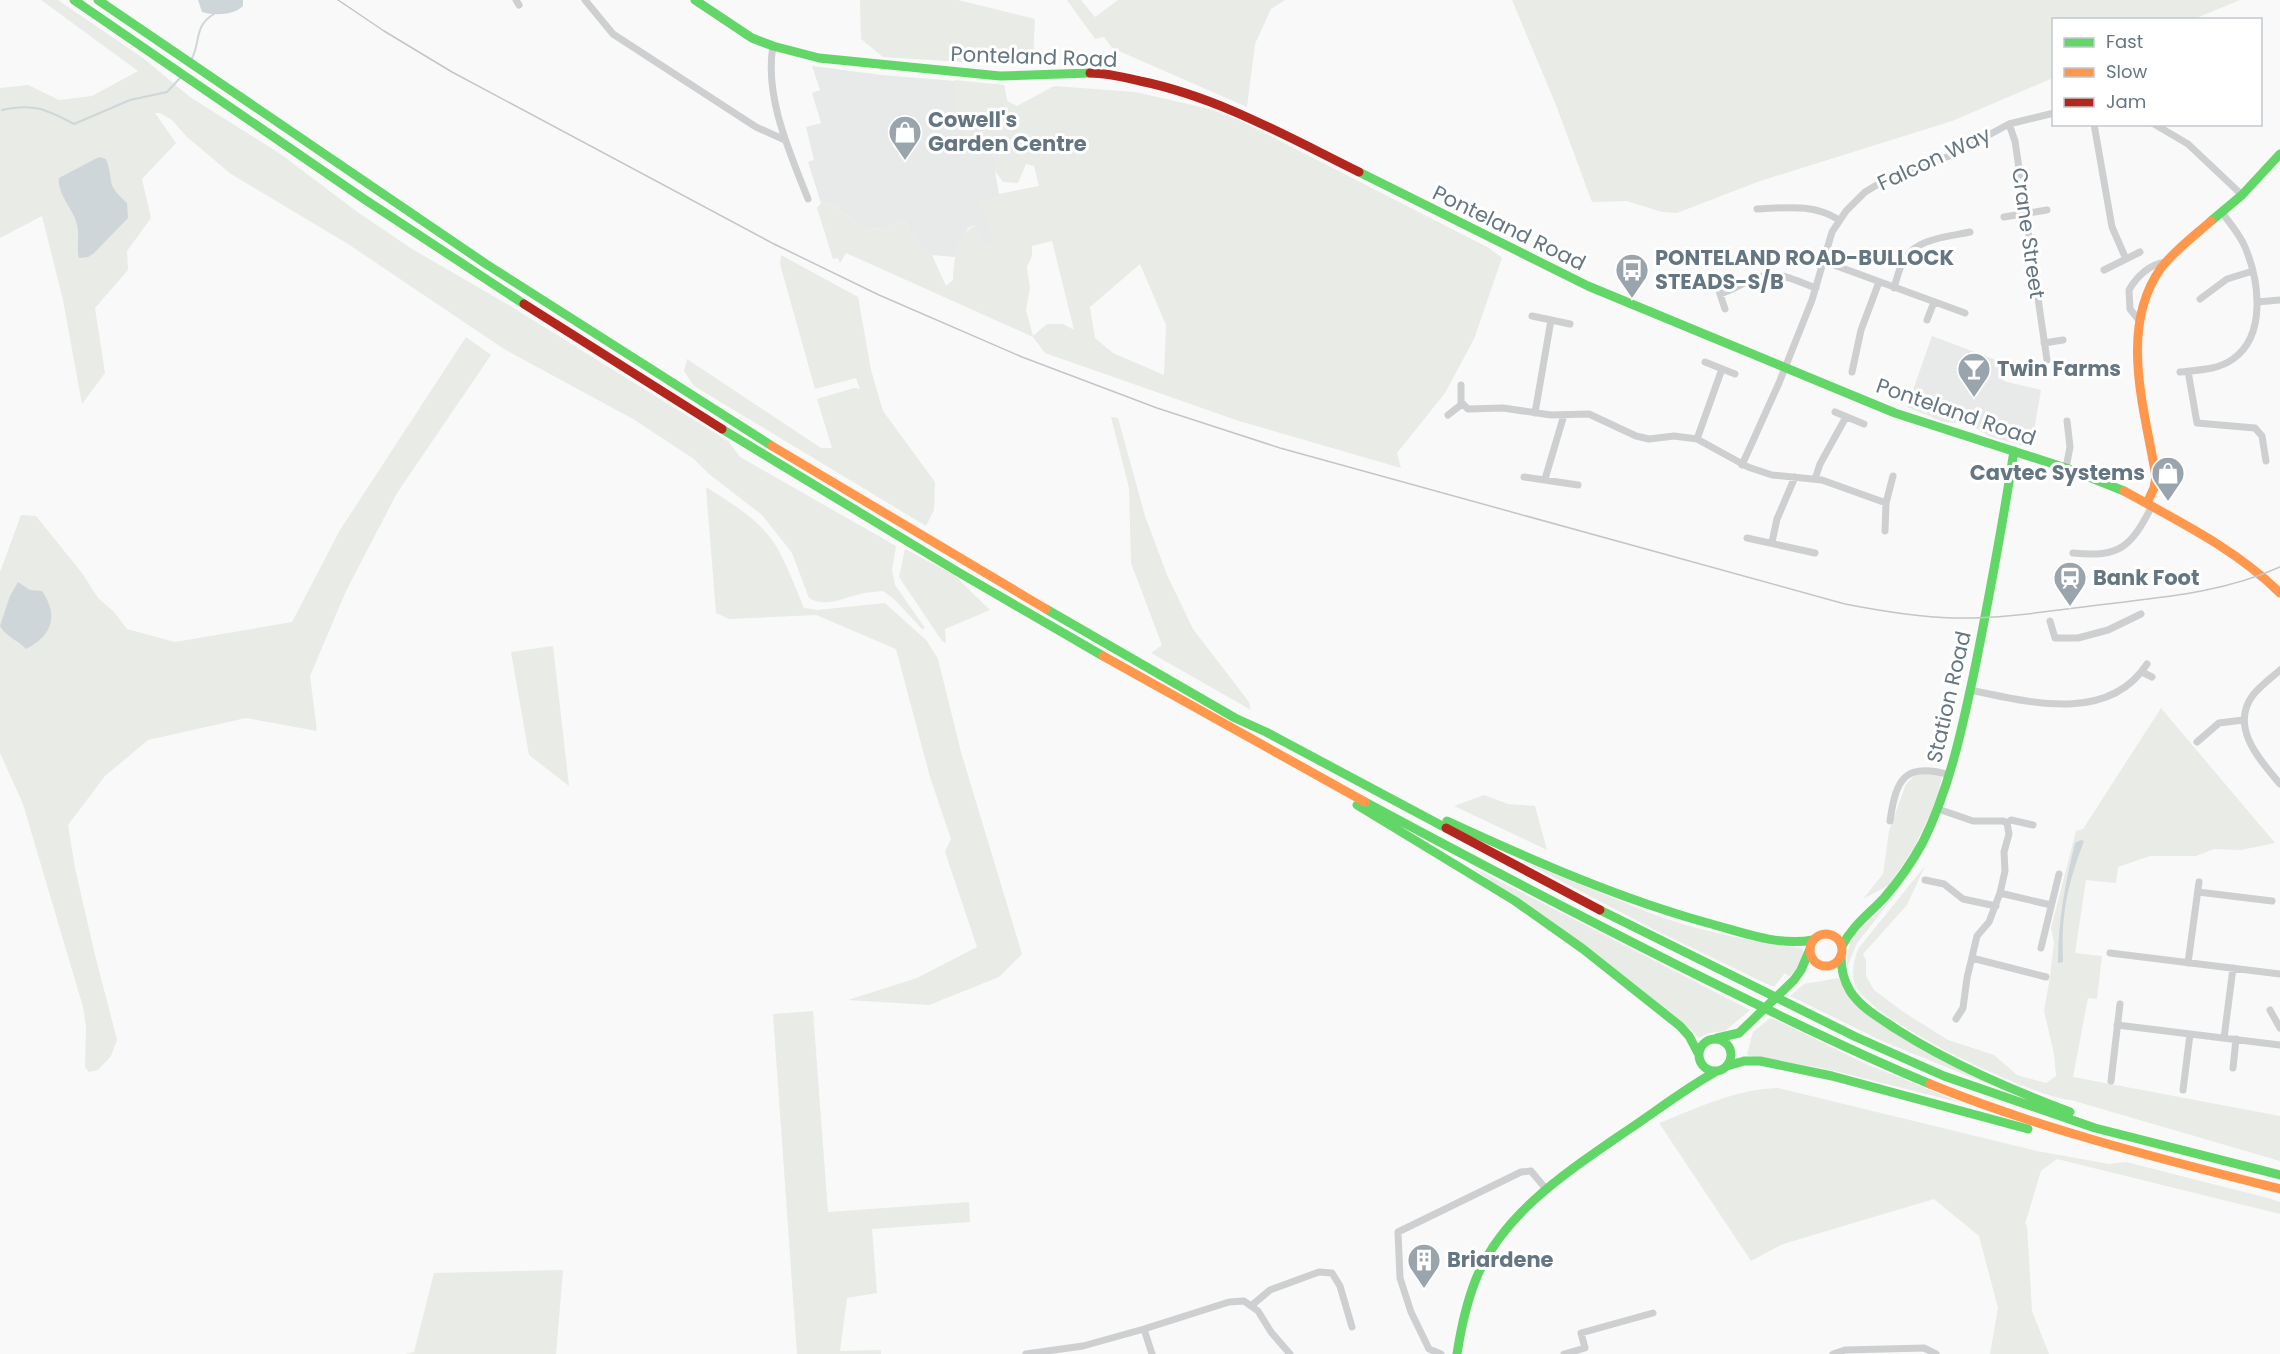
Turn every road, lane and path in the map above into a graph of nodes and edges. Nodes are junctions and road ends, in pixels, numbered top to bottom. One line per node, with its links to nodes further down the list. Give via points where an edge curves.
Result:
1 (74, 0): 92 (main road, via 356,194 598,352 862,516)
2 (98, 0): 90 (main road, via 378,193 722,415 1043,609 1235,718)
3 (585, 0): 10 (street, via 613,34 756,127)
4 (695, 0): 5 (main road, Ponteland Road, via 752,38)
5 (773, 46): 10 (street, via 769,67); 47 (main road, Ponteland Road, via 855,63 1000,76 1102,73 1169,87 1229,108 1588,286)
6 (2052, 113): 7 (street, Falcon Way)
7 (2008, 124): 17 (street, Crane Street, via 2015,141); 19 (street, Falcon Way, via 1952,155 1882,180 1856,200)
8 (2094, 126): 22 (street, via 2112,227)
9 (2157, 126): 12 (street, via 2188,144)
10 (785, 140): 13 (street)
11 (2280, 154): 12 (main road)
12 (2242, 195): 16 (main road)
13 (808, 199)
14 (1757, 209): 19 (street, via 1811,208)
15 (2047, 210): 17 (street)
16 (2222, 213): 24 (main road); 26 (street, via 2240,236)
17 (2025, 214): 18 (street); 44 (street, Crane Street)
18 (2004, 217)
19 (1839, 220): 23 (street, Falcon Way)
20 (1970, 232): 30 (street, via 1915,248 1905,257)
21 (2140, 252): 22 (street)
22 (2126, 259): 25 (street)
23 (1823, 261): 28 (street); 29 (street, Falcon Way)
24 (2166, 262): 39 (main road, via 2147,292); 39 (street, via 2147,269 2129,290 2130,309)
25 (2104, 270)
26 (2253, 271): 32 (street, via 2227,279); 35 (street)
27 (1714, 276): 31 (street)
28 (1879, 282): 30 (street); 49 (street, via 1861,330)
29 (1816, 288): 31 (street, via 1771,275); 47 (street, Falcon Way)
30 (1894, 288): 34 (street)
31 (1720, 294): 36 (street)
32 (2200, 299)
33 (2280, 300): 35 (street)
34 (1934, 302): 37 (street); 41 (street)
35 (2257, 302): 62 (street, via 2255,326 2235,358 2222,366 2184,372 2197,423 2260,430)
36 (1725, 309)
37 (1965, 313)
38 (1532, 316): 40 (street)
39 (2138, 319): 72 (main road, via 2138,361 2156,477)
40 (1551, 320): 42 (street); 54 (street)
41 (1928, 320)
42 (1570, 324)
43 (2062, 340): 44 (street)
44 (2044, 343): 45 (street, Crane Street)
45 (2047, 360)
46 (1705, 362): 48 (street)
47 (1785, 367): 61 (main road, Ponteland Road, via 1895,413); 63 (street, Falcon Way)
48 (1722, 369): 50 (street); 60 (street)
49 (1852, 372)
50 (1736, 374)
51 (1461, 385): 52 (street)
52 (1462, 404): 54 (street, via 1472,410 1497,408); 55 (street)
53 (1835, 412): 57 (street)
54 (1535, 413): 56 (street)
55 (1448, 415)
56 (1564, 415): 60 (street, via 1589,414 1642,438); 68 (street)
57 (1846, 417): 59 (street); 69 (street)
58 (2067, 421): 64 (street, via 2070,447)
59 (1864, 424)
60 (1697, 439): 63 (street)
61 (2014, 452): 64 (main road, Ponteland Road); 87 (main road, Station Road)
62 (2266, 461)
63 (1743, 465): 66 (street, via 1764,473)
64 (2066, 468): 72 (main road, Ponteland Road)
65 (1524, 477): 68 (street)
66 (1795, 477): 69 (street); 75 (street)
67 (1893, 477): 71 (street)
68 (1545, 479): 70 (street)
69 (1815, 479): 71 (street)
70 (1578, 485)
71 (1886, 503): 73 (street)
72 (2149, 505): 77 (street, via 2136,534 2123,547 2103,555); 78 (main road, Ponteland Road, via 2240,560)
73 (1885, 531)
74 (1747, 538): 75 (street)
75 (1772, 542): 76 (street)
76 (1815, 553)
77 (2073, 553)
78 (2280, 593)
79 (2116, 614): 82 (street)
80 (2141, 614): 82 (street)
81 (2050, 621): 82 (street, via 2055,639 2078,638)
82 (2121, 622)
83 (2148, 664): 85 (street)
84 (2280, 670): 88 (street, via 2254,694)
85 (2142, 672): 86 (street); 87 (street, via 2108,696 2070,705 2032,703)
86 (2152, 677)
87 (1970, 690): 93 (main road, Station Road)
88 (2243, 720): 89 (street, via 2219,723); 94 (street, via 2256,755)
89 (2197, 742)
90 (1329, 766): 110 (main road, via 1607,892 1764,938); 140 (main road, via 1574,897 1856,1037 1944,1076 2021,1104)
91 (2280, 770): 94 (street)
92 (1312, 773): 133 (main road, via 1359,807 1515,901 1583,949 1680,1026); 141 (main road, via 1519,883 1858,1054 2011,1115)
93 (1950, 775): 96 (main road, Station Road); 97 (street, via 1929,769 1907,776 1897,790)
94 (2273, 776): 95 (street)
95 (2280, 784)
96 (1938, 808): 98 (street, via 1973,821); 108 (main road, Station Road, via 1902,876)
97 (1890, 821)
98 (2007, 824): 99 (street, via 2011,820); 104 (street)
99 (2033, 825)
100 (2059, 874): 106 (street)
101 (1925, 880): 107 (street, via 1944,884 1963,899)
102 (2199, 882): 103 (street)
103 (2198, 892): 105 (street); 115 (street)
104 (2000, 893): 106 (street); 107 (street)
105 (2272, 901)
106 (2051, 905): 111 (street)
107 (1996, 906): 114 (street, via 1977,936)
108 (1856, 924): 109 (main road, Station Road); 112 (main road, Station Road)
109 (1827, 934): 110 (main road, via 1819,935); 112 (main road, via 1836,938)
110 (1812, 944): 116 (main road, via 1814,960); 120 (main road)
111 (2041, 948)
112 (1841, 951): 116 (main road, via 1834,964); 140 (main road, via 1843,975 1854,995 1906,1036 2000,1084)
113 (2110, 953): 115 (street)
114 (1972, 958): 119 (street); 123 (street, via 1963,1008)
115 (2188, 963): 117 (street)
116 (1824, 966): 120 (main road)
117 (2233, 968): 118 (street); 129 (street)
118 (2280, 974)
119 (2046, 977)
120 (1796, 978): 126 (main road)
121 (2120, 1004): 124 (street)
122 (2270, 1010): 125 (street)
123 (1956, 1019)
124 (2118, 1025): 127 (street); 137 (street)
125 (2280, 1028)
126 (1740, 1032): 128 (main road); 132 (main road)
127 (2190, 1034): 129 (street); 139 (street)
128 (1717, 1038): 132 (main road, via 1727,1044); 133 (main road, via 1705,1041)
129 (2224, 1038): 130 (street)
130 (2236, 1040): 131 (street); 135 (street)
131 (2280, 1044)
132 (1731, 1054): 134 (main road)
133 (1699, 1057): 136 (main road, via 1706,1068); 138 (main road)
134 (1727, 1066): 136 (main road); 141 (main road, via 1760,1061 1832,1076 2115,1155)
135 (2233, 1068)
136 (1717, 1071): 138 (main road)
137 (2111, 1081)
138 (1691, 1086): 143 (main road)
139 (2183, 1090)
140 (2154, 1144): 142 (main road)
141 (2175, 1164): 144 (main road)
142 (2280, 1175)
143 (1546, 1189): 153 (street, via 1531,1172 1521,1172 1398,1232 1400,1278 1411,1312 1429,1348); 154 (main road, via 1514,1219 1488,1253 1466,1303)
144 (2280, 1189)
145 (1251, 1306): 147 (street, via 1270,1290 1319,1272 1332,1273); 148 (street, via 1244,1301 1229,1302); 152 (street)
146 (1653, 1313): 149 (street, via 1581,1334)
147 (1352, 1327)
148 (1144, 1329): 150 (street, via 1083,1346); 151 (street)
149 (1586, 1351): 155 (street)
150 (1026, 1354)
151 (1152, 1354)
152 (1290, 1354)
153 (1441, 1354)
154 (1457, 1354)
155 (1564, 1354)
156 (1833, 1354): 157 (street, via 1845,1350 1924,1348)
157 (1936, 1354)

